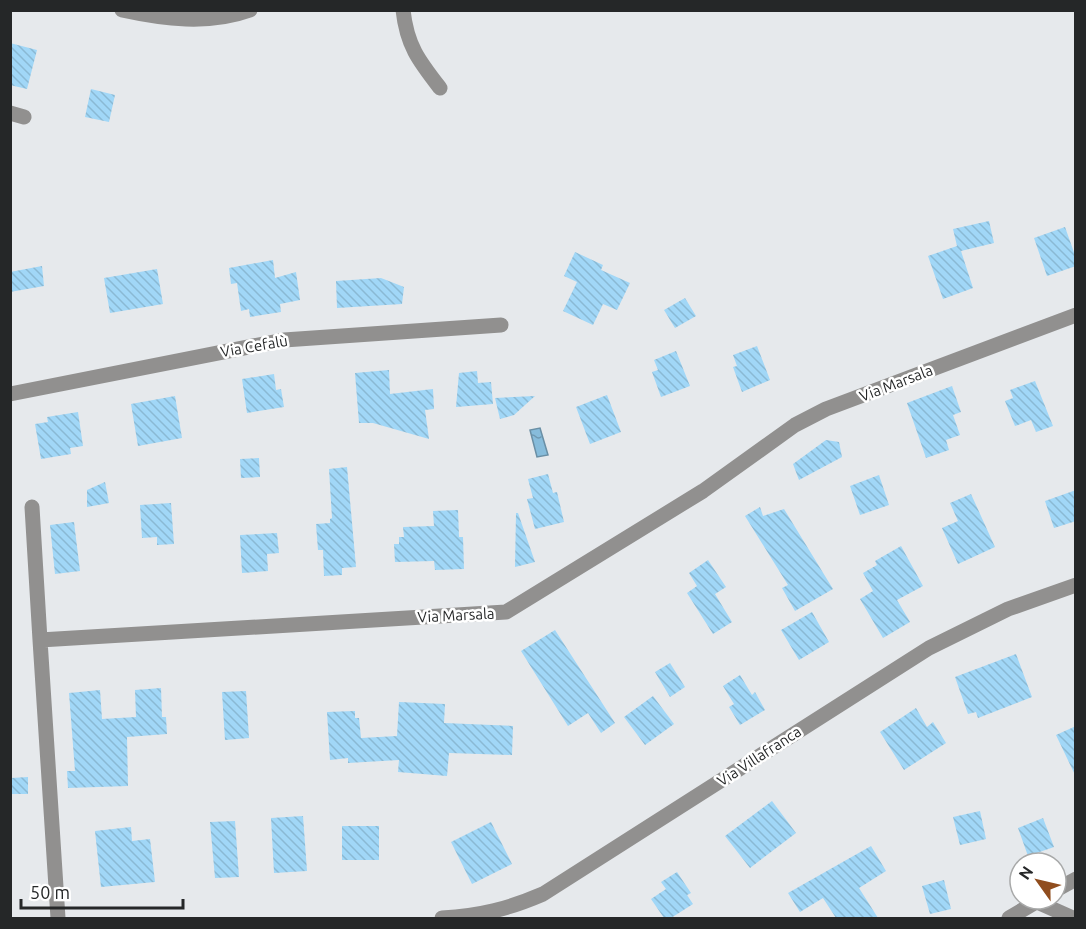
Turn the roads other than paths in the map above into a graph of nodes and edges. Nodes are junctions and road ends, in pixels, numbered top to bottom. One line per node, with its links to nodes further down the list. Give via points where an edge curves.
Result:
1 (122, 10): 2 (street, via 168,19 230,18)
2 (250, 10)
3 (403, 10): 4 (street, via 409,43)
4 (440, 88)
5 (1076, 315): 10 (street, Via Marsala, via 795,424 703,491 506,612)
6 (501, 325): 7 (street, Via Cefalù, via 284,340)
7 (10, 394)
8 (32, 507): 10 (street)
9 (1076, 585): 12 (street, Via Villafranca, via 1008,609 929,648 543,894 509,908)
10 (40, 640): 11 (street)
11 (58, 918)
12 (442, 918)

